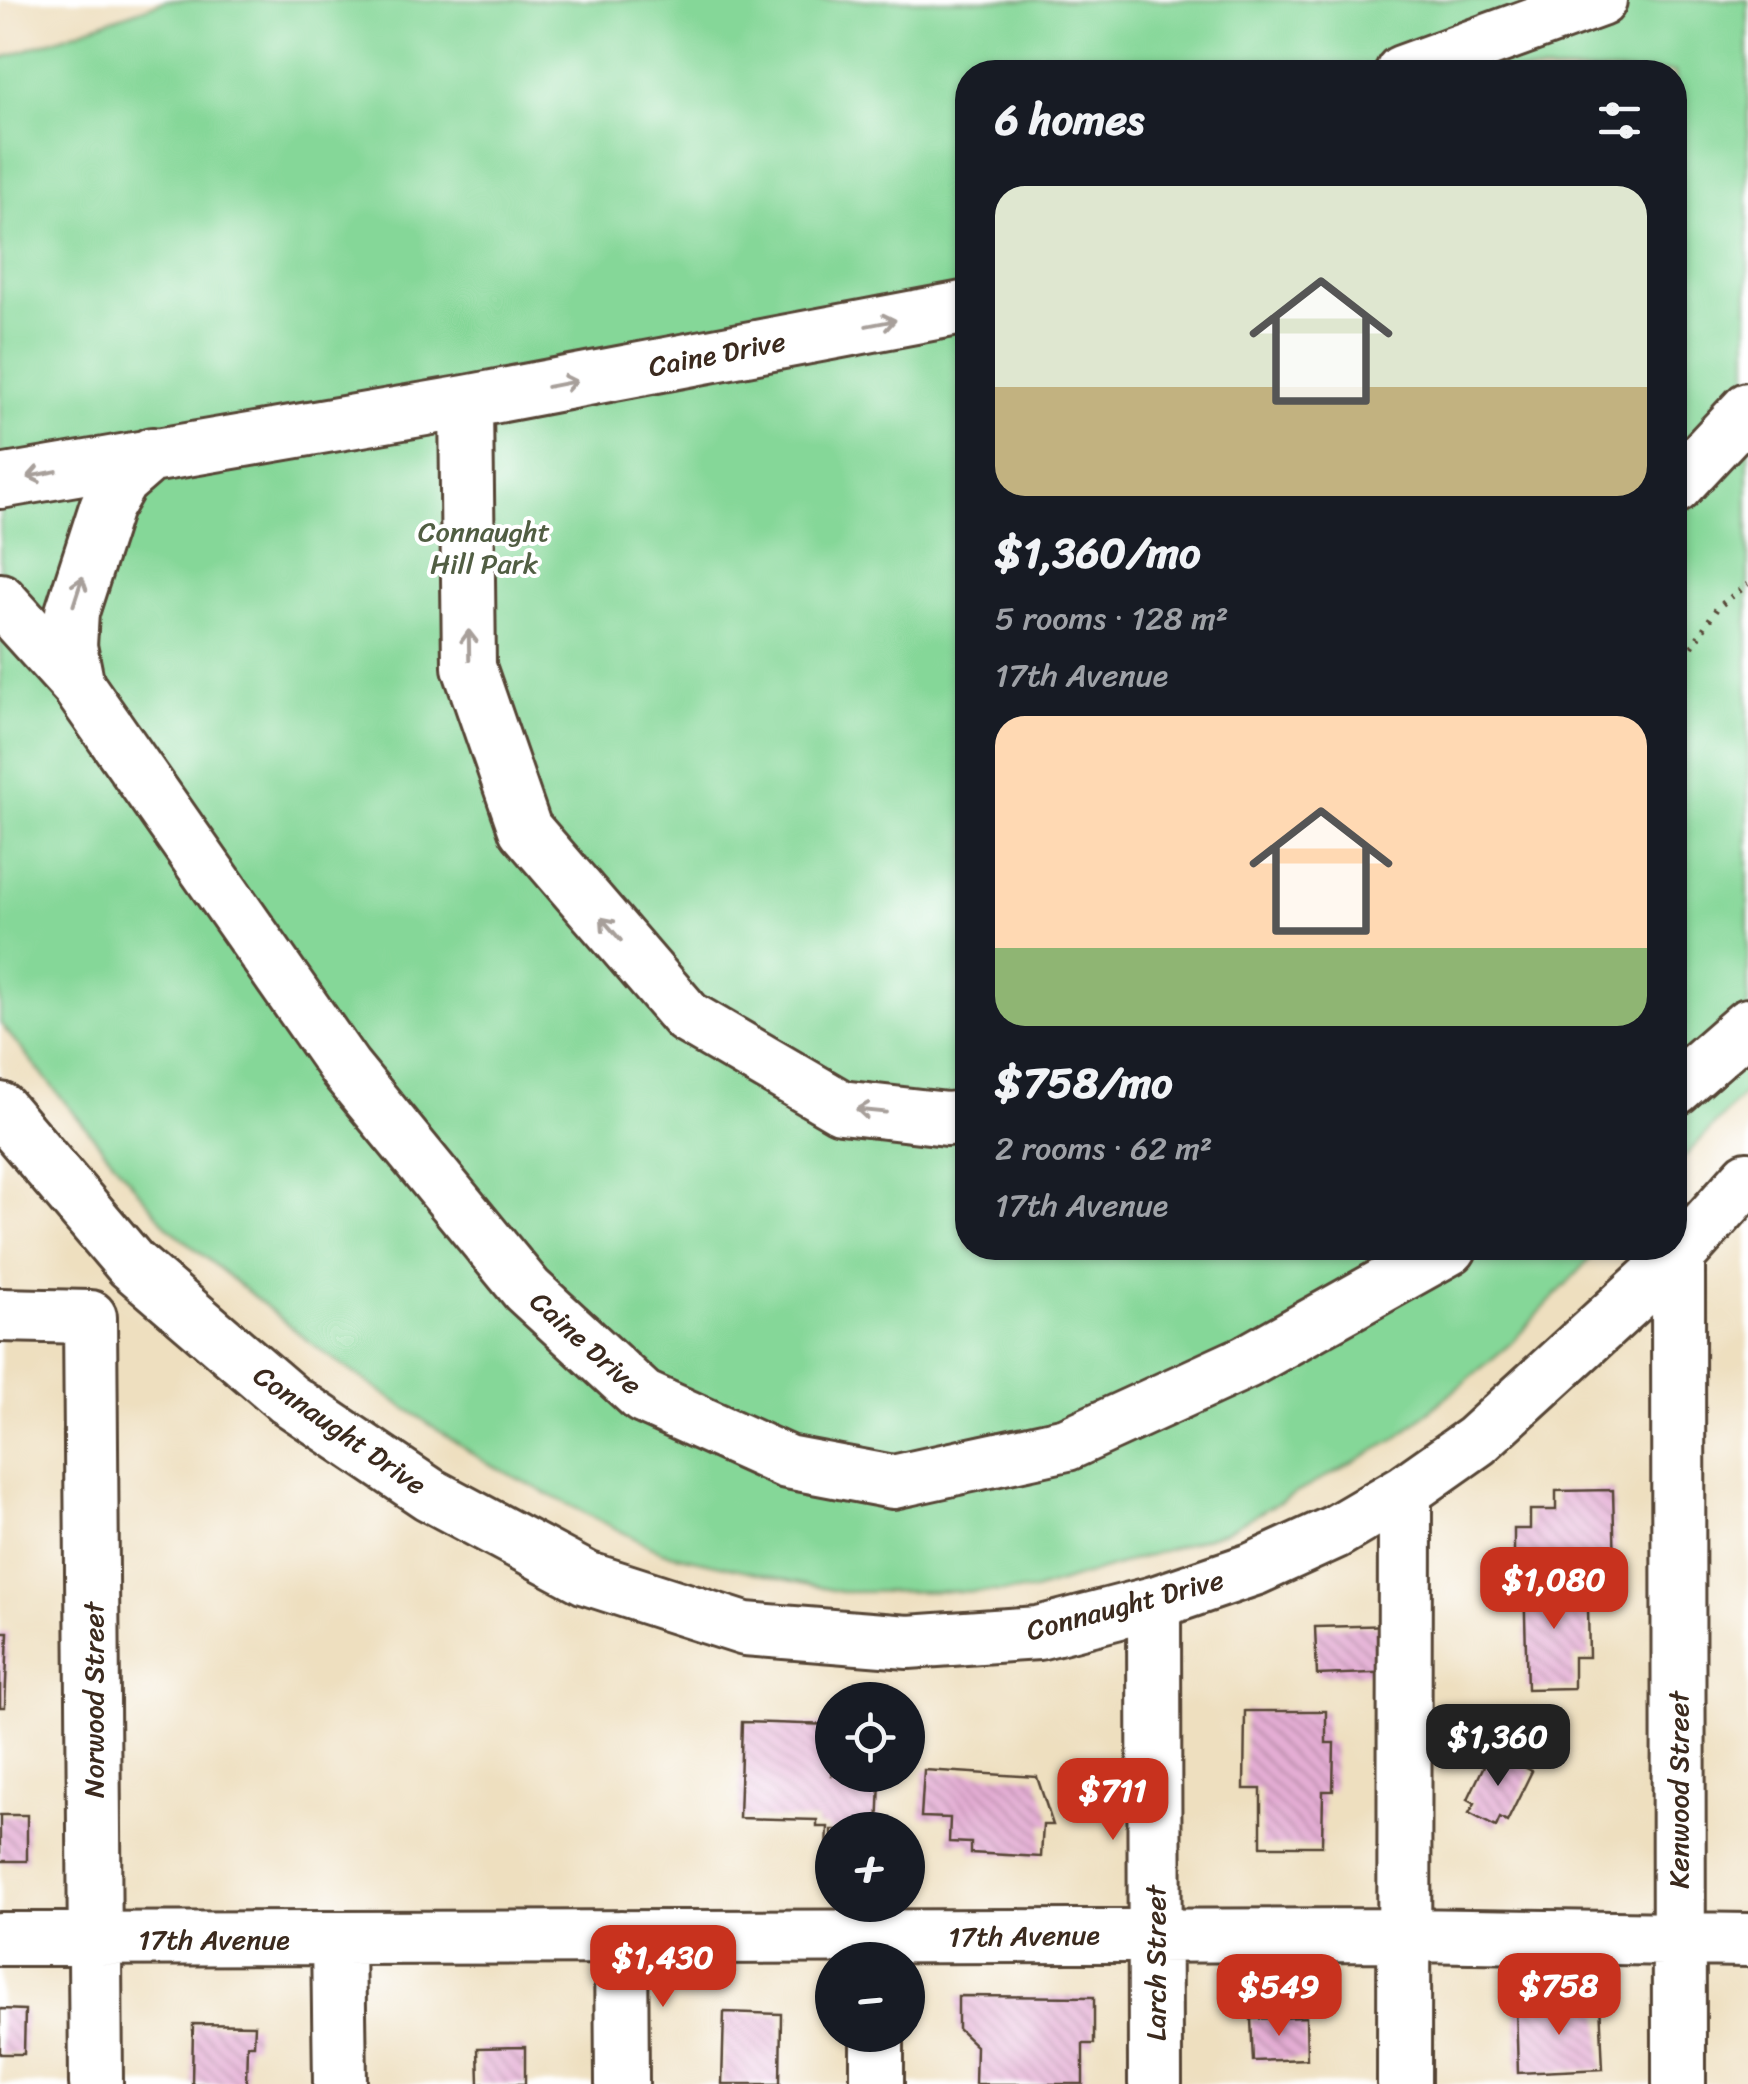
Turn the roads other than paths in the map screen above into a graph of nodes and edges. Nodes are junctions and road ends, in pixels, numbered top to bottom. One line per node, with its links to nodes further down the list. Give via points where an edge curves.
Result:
1 (1600, 0): 2 (street)
2 (1435, 60)
3 (955, 309): 4 (street, Caine Drive, one-way to 3)
4 (466, 402): 6 (street, Caine Drive); 14 (street, one-way to 4, via 841,1108 687,1018 525,829 470,667)
5 (1748, 409): 7 (street)
6 (152, 454): 8 (street, Caine Drive, one-way to 8); 10 (street, Caine Drive, one-way to 6, via 72,612 106,506 120,481)
7 (1687, 474)
8 (0, 482)
9 (0, 600): 10 (street, Caine Drive)
10 (78, 686): 17 (street, Caine Drive, via 345,1068 527,1290 642,1397 787,1462 893,1482 1067,1444 1246,1362)
11 (1748, 1025): 12 (street)
12 (1687, 1078)
13 (0, 1109): 20 (street, Connaught Drive)
14 (955, 1119)
15 (1748, 1178): 16 (street, Connaught Drive)
16 (1687, 1246)
17 (1429, 1260)
18 (1674, 1260): 23 (street, Connaught Drive, via 1476,1441)
19 (1678, 1260): 31 (street, Kenwood Street)
20 (131, 1264): 22 (street); 24 (street, Connaught Drive, via 288,1400 429,1494 586,1578 745,1629 908,1642 1038,1633)
21 (0, 1315): 22 (street)
22 (90, 1317): 29 (street, Norwood Street)
23 (1405, 1491): 24 (street, Connaught Drive, via 1254,1569); 26 (street)
24 (1154, 1603): 25 (street, Larch Street)
25 (1154, 1935): 26 (street, 17th Avenue); 34 (street, 17th Avenue); 40 (street, Larch Street)
26 (1404, 1935): 31 (street, 17th Avenue); 41 (street)
27 (621, 1937): 28 (street, 17th Avenue); 33 (street, 17th Avenue); 38 (street)
28 (338, 1938): 29 (street, 17th Avenue); 37 (street)
29 (95, 1939): 30 (street, 17th Avenue); 36 (street, Norwood Street)
30 (0, 1940)
31 (1678, 1940): 32 (street, 17th Avenue); 42 (street, Kenwood Street)
32 (1748, 1940)
33 (815, 1946)
34 (925, 1947)
35 (876, 2052): 39 (street)
36 (96, 2084)
37 (340, 2084)
38 (622, 2084)
39 (877, 2084)
40 (1155, 2084)
41 (1404, 2084)
42 (1679, 2084)

